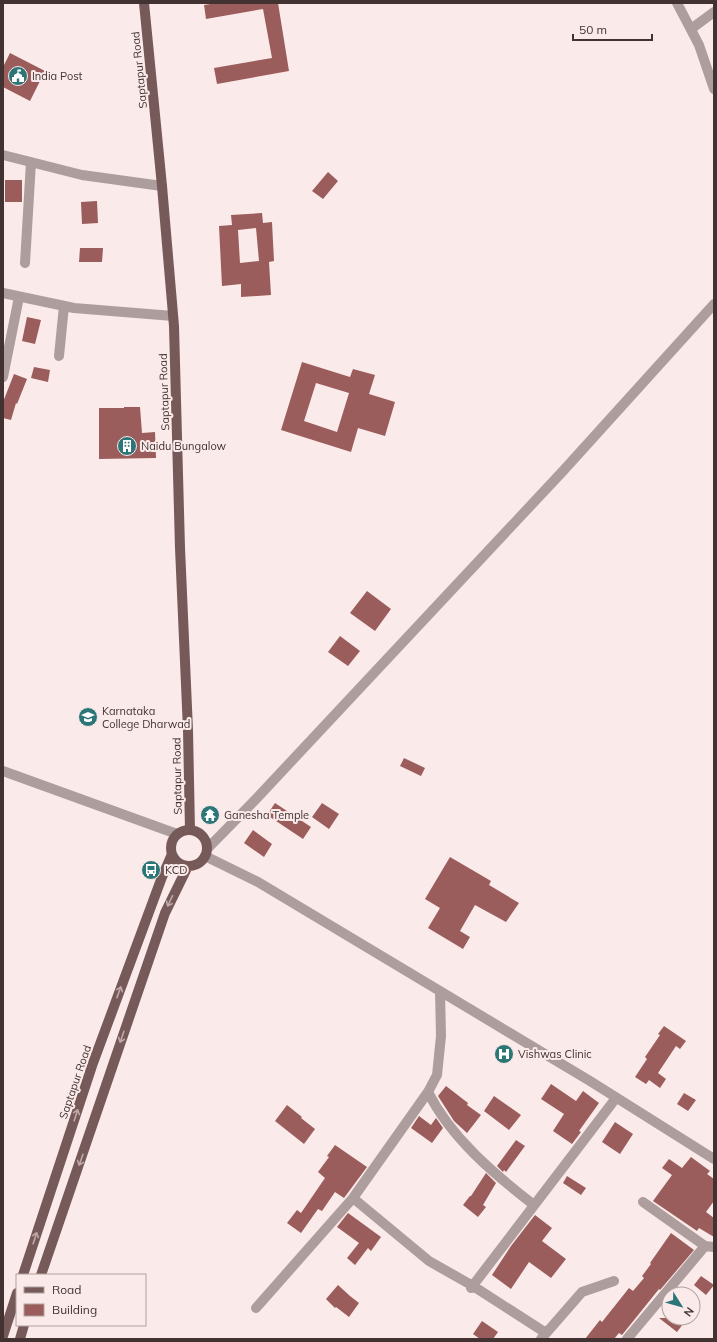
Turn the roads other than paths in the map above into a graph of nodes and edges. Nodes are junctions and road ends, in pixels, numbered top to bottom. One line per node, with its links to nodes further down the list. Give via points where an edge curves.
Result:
1 (144, 3): 8 (main road, Saptapur Road)
2 (677, 3): 4 (street)
3 (714, 12): 4 (street)
4 (691, 29): 5 (street, via 699,44)
5 (714, 89)
6 (3, 155): 7 (street)
7 (31, 162): 8 (street, via 82,175); 9 (street)
8 (162, 186): 14 (main road, Saptapur Road)
9 (24, 263)
10 (3, 293): 11 (street)
11 (19, 297): 13 (street); 16 (street)
12 (714, 304): 20 (street, via 563,471)
13 (64, 306): 14 (street); 15 (street)
14 (173, 316): 18 (main road, Saptapur Road)
15 (59, 356)
16 (3, 377)
17 (3, 772): 19 (street)
18 (190, 830): 19 (main road); 20 (main road, via 203,836)
19 (177, 834): 21 (main road, via 171,847)
20 (206, 853): 22 (main road, via 201,862); 23 (street)
21 (172, 854): 22 (main road, via 175,860); 31 (main road, Saptapur Road, one-way to 21, via 93,1063)
22 (188, 866): 32 (main road, one-way to 32, via 165,912)
23 (440, 991): 24 (street, via 441,1036 438,1075); 25 (street)
24 (428, 1092): 27 (street); 29 (street, via 473,1154)
25 (616, 1098): 26 (street); 29 (street)
26 (714, 1159)
27 (353, 1198): 34 (street, via 429,1261); 36 (street)
28 (643, 1202): 30 (street)
29 (534, 1206): 34 (street)
30 (709, 1247): 41 (street)
31 (23, 1274)
32 (41, 1274)
33 (614, 1281): 39 (street, via 582,1292)
34 (472, 1287): 39 (street)
35 (16, 1296): 38 (main road)
36 (256, 1308)
37 (24, 1326): 40 (main road)
38 (3, 1336)
39 (544, 1336)
40 (20, 1339)
41 (627, 1339)

